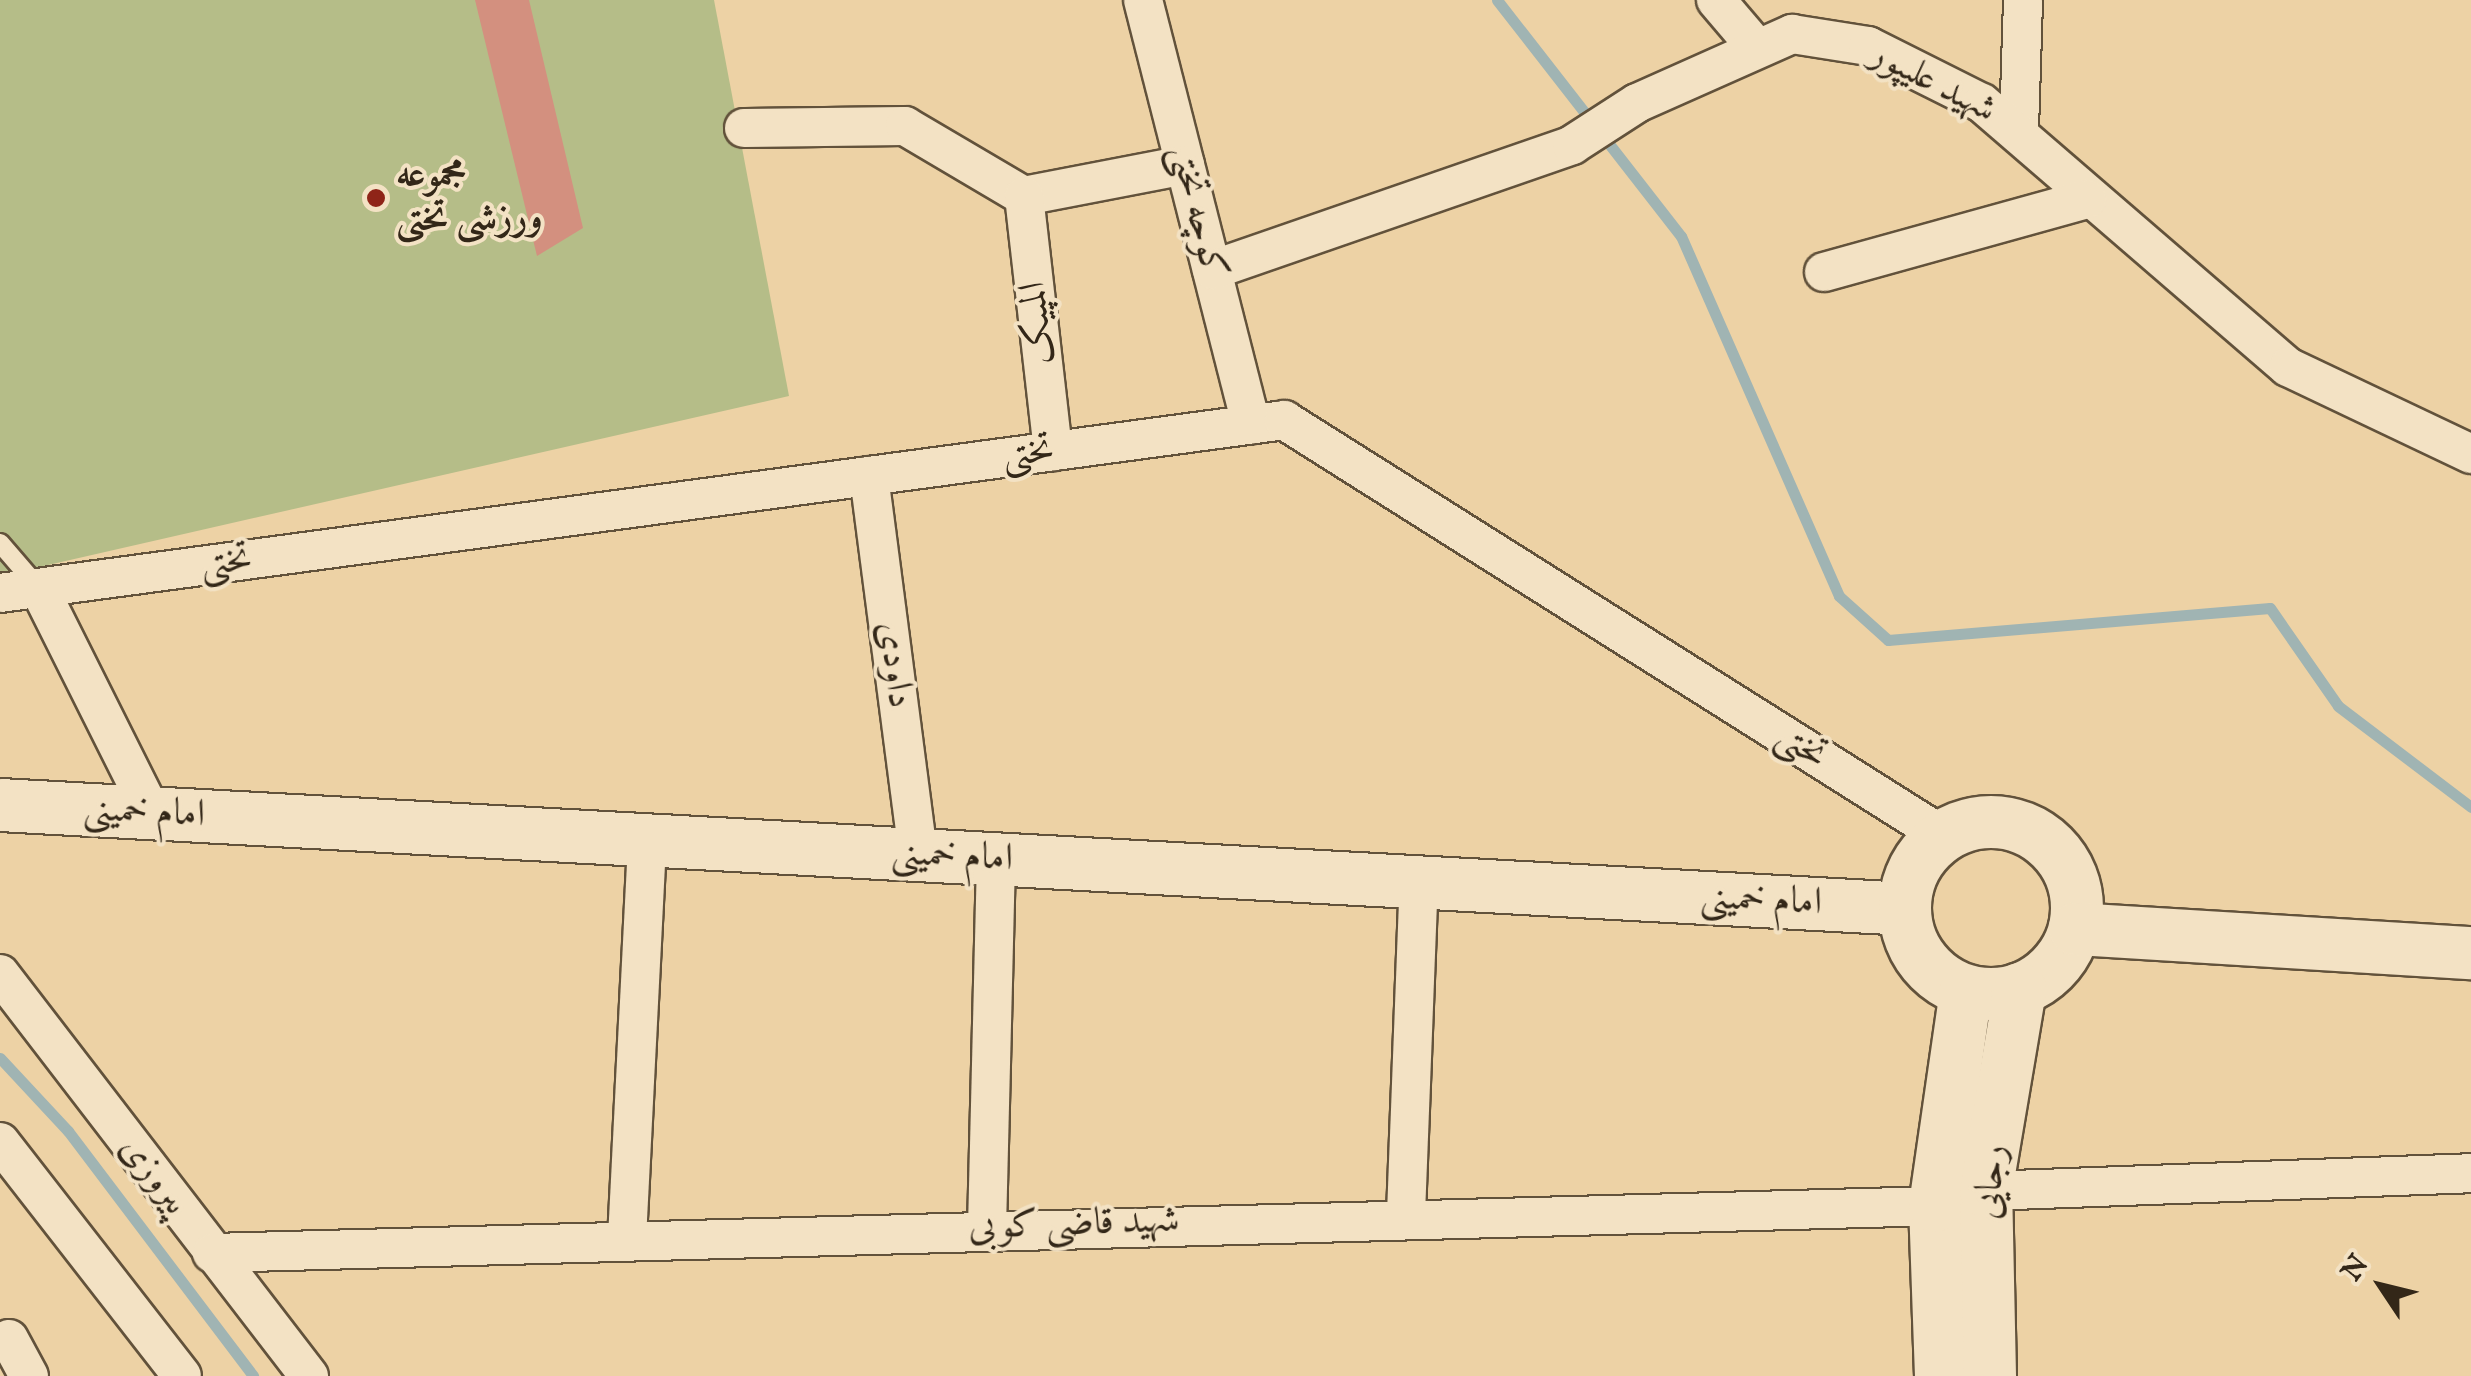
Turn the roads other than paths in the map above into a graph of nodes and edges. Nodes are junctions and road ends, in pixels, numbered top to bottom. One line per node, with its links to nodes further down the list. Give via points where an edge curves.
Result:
1 (1143, 0): 7 (street, کوچه تختی)
2 (1716, 0): 4 (street)
3 (2024, 0): 6 (street)
4 (1756, 47): 6 (street, شهید علیپور, via 1792,34 1868,46); 10 (street, شهید علیپور, via 1638,103 1572,145)
5 (744, 128): 8 (street, via 905,126)
6 (2019, 129): 9 (street, شهید علیپور)
7 (1185, 165): 8 (street); 10 (street, کوچه تختی)
8 (1024, 196): 13 (street, المپیک)
9 (2087, 200): 11 (street); 14 (street, شهید علیپور, via 2288,367)
10 (1212, 270): 12 (street, کوچه تختی)
11 (1824, 272)
12 (1251, 424): 13 (street, تختی); 21 (street, تختی, via 1284,420)
13 (1054, 451): 15 (street, تختی)
14 (2471, 454)
15 (869, 476): 17 (street, تختی); 23 (street, داودی)
16 (0, 543): 17 (lane)
17 (39, 588): 18 (street, تختی); 20 (street)
18 (0, 593)
19 (0, 806): 20 (main road, امام خمینی)
20 (152, 814): 22 (main road, امام خمینی)
21 (1943, 836): 26 (main road, via 1922,857); 27 (main road, via 2000,822 2052,846 2070,871)
22 (647, 840): 23 (main road, امام خمینی); 38 (street)
23 (918, 855): 24 (main road, امام خمینی)
24 (996, 859): 25 (main road, امام خمینی); 37 (street)
25 (1419, 882): 26 (main road, امام خمینی); 36 (street)
26 (1905, 909): 31 (main road, via 1922,960)
27 (2075, 929): 28 (main road); 30 (main road, via 2063,956)
28 (2471, 954)
29 (0, 974): 39 (street, پیروزی)
30 (2020, 990): 31 (main road); 34 (main road, رجایی)
31 (1966, 991): 35 (main road, رجایی)
32 (0, 1142): 42 (street)
33 (2471, 1174): 34 (street)
34 (1986, 1192): 45 (main road, رجایی)
35 (1936, 1206): 36 (street, شهید قاضی کوبی); 44 (main road, رجایی)
36 (1406, 1214): 37 (street, شهید قاضی کوبی)
37 (987, 1228): 38 (street, شهید قاضی کوبی)
38 (627, 1239): 39 (street, شهید قاضی کوبی)
39 (212, 1253): 43 (street, پیروزی)
40 (9, 1339): 41 (street)
41 (29, 1376)
42 (182, 1376)
43 (309, 1376)
44 (1941, 1376)
45 (1990, 1376)

